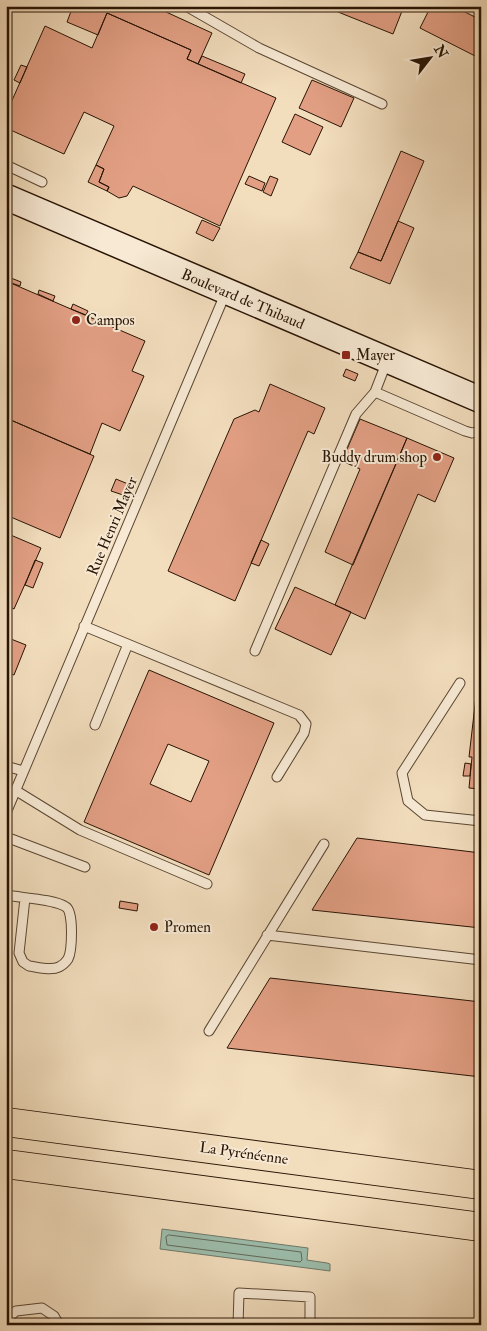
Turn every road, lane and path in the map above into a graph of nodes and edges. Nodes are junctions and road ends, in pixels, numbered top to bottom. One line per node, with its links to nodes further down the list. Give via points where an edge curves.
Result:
1 (186, 6): 4 (lane, via 258,48)
2 (6, 50): 3 (lane)
3 (6, 57)
4 (382, 104)
5 (6, 165): 6 (lane)
6 (42, 182)
7 (6, 197): 8 (street, Boulevard de Thibaud)
8 (226, 291): 9 (street, Boulevard de Thibaud); 13 (lane, Rue Henri Mayer)
9 (387, 360): 10 (lane); 11 (street, Boulevard de Thibaud)
10 (375, 392): 12 (lane, via 472,433); 15 (lane, via 356,414)
11 (481, 400)
12 (481, 431)
13 (84, 626): 14 (lane); 19 (lane, Rue Henri Mayer)
14 (128, 644): 17 (lane); 20 (lane, via 299,715 306,724 304,733)
15 (255, 651)
16 (460, 683): 23 (lane, via 402,773 408,801 425,815)
17 (95, 725)
18 (6, 766): 19 (lane)
19 (23, 771): 21 (lane, Rue Henri Mayer)
20 (276, 777)
21 (15, 790): 22 (lane, Rue Henri Mayer); 27 (lane, via 80,830)
22 (6, 813)
23 (481, 821)
24 (6, 837): 26 (lane)
25 (324, 844): 30 (lane)
26 (85, 867)
27 (207, 884)
28 (6, 895): 29 (lane)
29 (25, 898): 29 (lane, via 59,904 72,914 69,955 67,961 59,966 29,966 20,958)
30 (267, 935): 31 (lane); 32 (lane)
31 (481, 960)
32 (209, 1031)
33 (6, 1122): 35 (highway, La Pyrénéenne)
34 (6, 1164): 36 (highway)
35 (481, 1185)
36 (481, 1227)
37 (6, 1320): 38 (lane, via 16,1311 42,1308 54,1316)
38 (59, 1325)
39 (238, 1325): 40 (lane, via 239,1293 310,1297)
40 (310, 1325)

